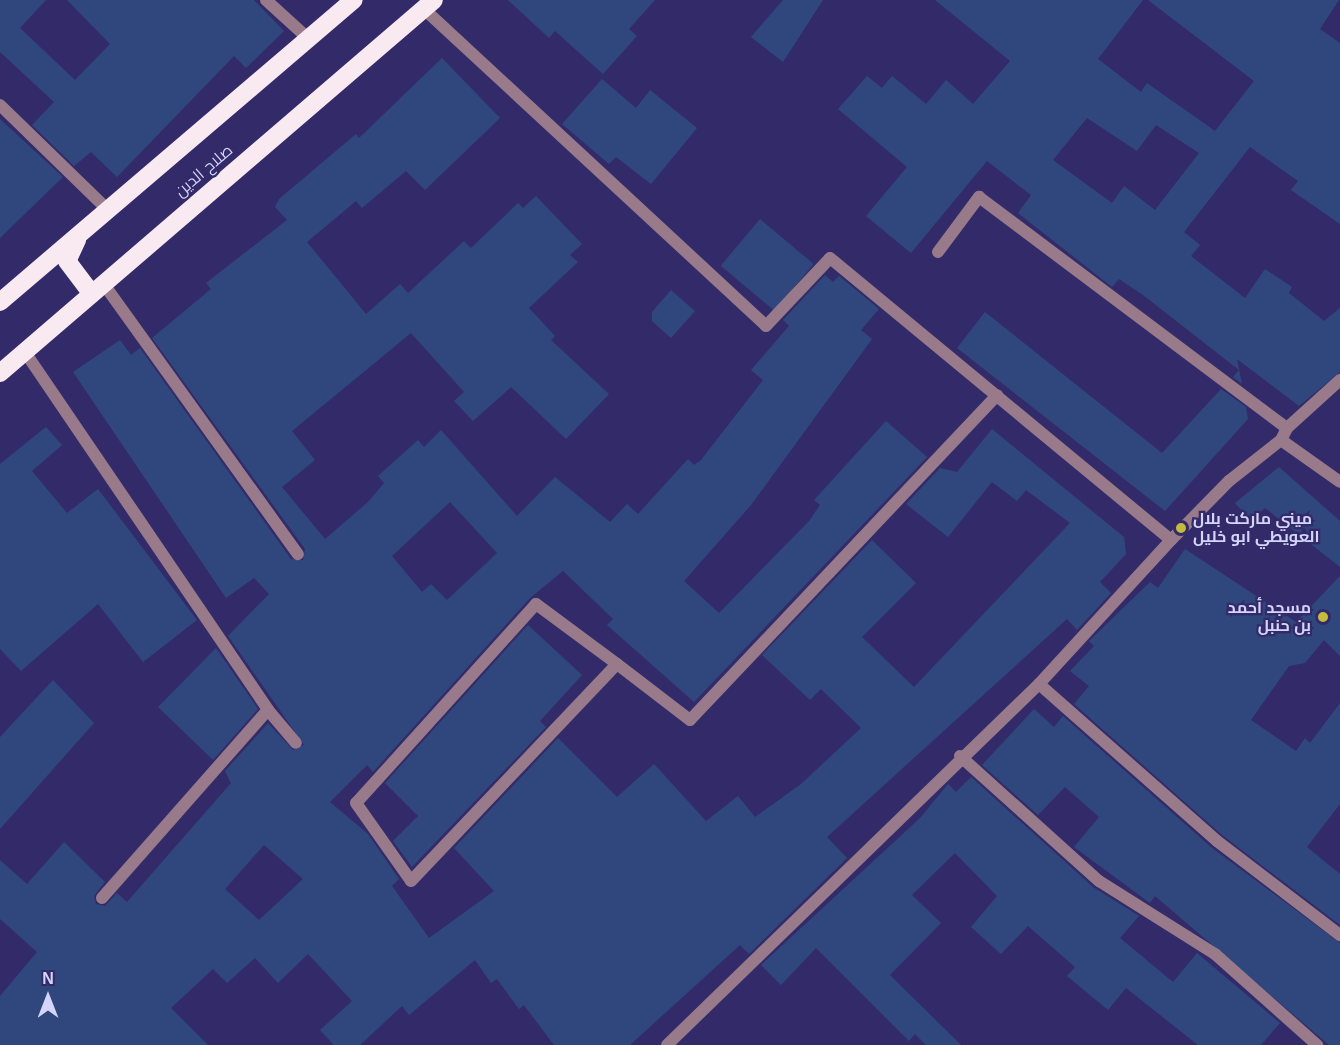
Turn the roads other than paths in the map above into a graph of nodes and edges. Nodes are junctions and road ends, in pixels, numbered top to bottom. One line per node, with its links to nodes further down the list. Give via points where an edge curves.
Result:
1 (266, 0): 4 (street)
2 (354, 0): 4 (highway, صلاح الدين)
3 (429, 4): 9 (highway, صلاح الدين); 14 (street, via 766,326 830,258)
4 (310, 40): 6 (highway, صلاح الدين)
5 (0, 105): 6 (street)
6 (107, 209): 7 (highway, صلاح الدين)
7 (80, 232): 9 (highway, via 67,261); 10 (highway, صلاح الدين)
8 (938, 252): 15 (street, via 979,197)
9 (97, 289): 11 (highway, صلاح الدين); 19 (street)
10 (0, 302)
11 (25, 352): 12 (highway, صلاح الدين); 22 (street)
12 (0, 374)
13 (1340, 380): 15 (street)
14 (997, 395): 18 (street); 20 (street, via 690,720)
15 (1287, 428): 16 (street)
16 (1281, 440): 17 (street); 18 (street, via 1229,481)
17 (1340, 482)
18 (1171, 540): 21 (street)
19 (298, 554)
20 (617, 664): 20 (street, via 536,604 356,803 411,881)
21 (1039, 684): 24 (street); 26 (street, via 1217,841)
22 (268, 710): 23 (street); 25 (street)
23 (296, 743)
24 (960, 756): 27 (street); 28 (street, via 1099,881 1215,954)
25 (102, 898)
26 (1340, 935)
27 (667, 1045)
28 (1317, 1045)

